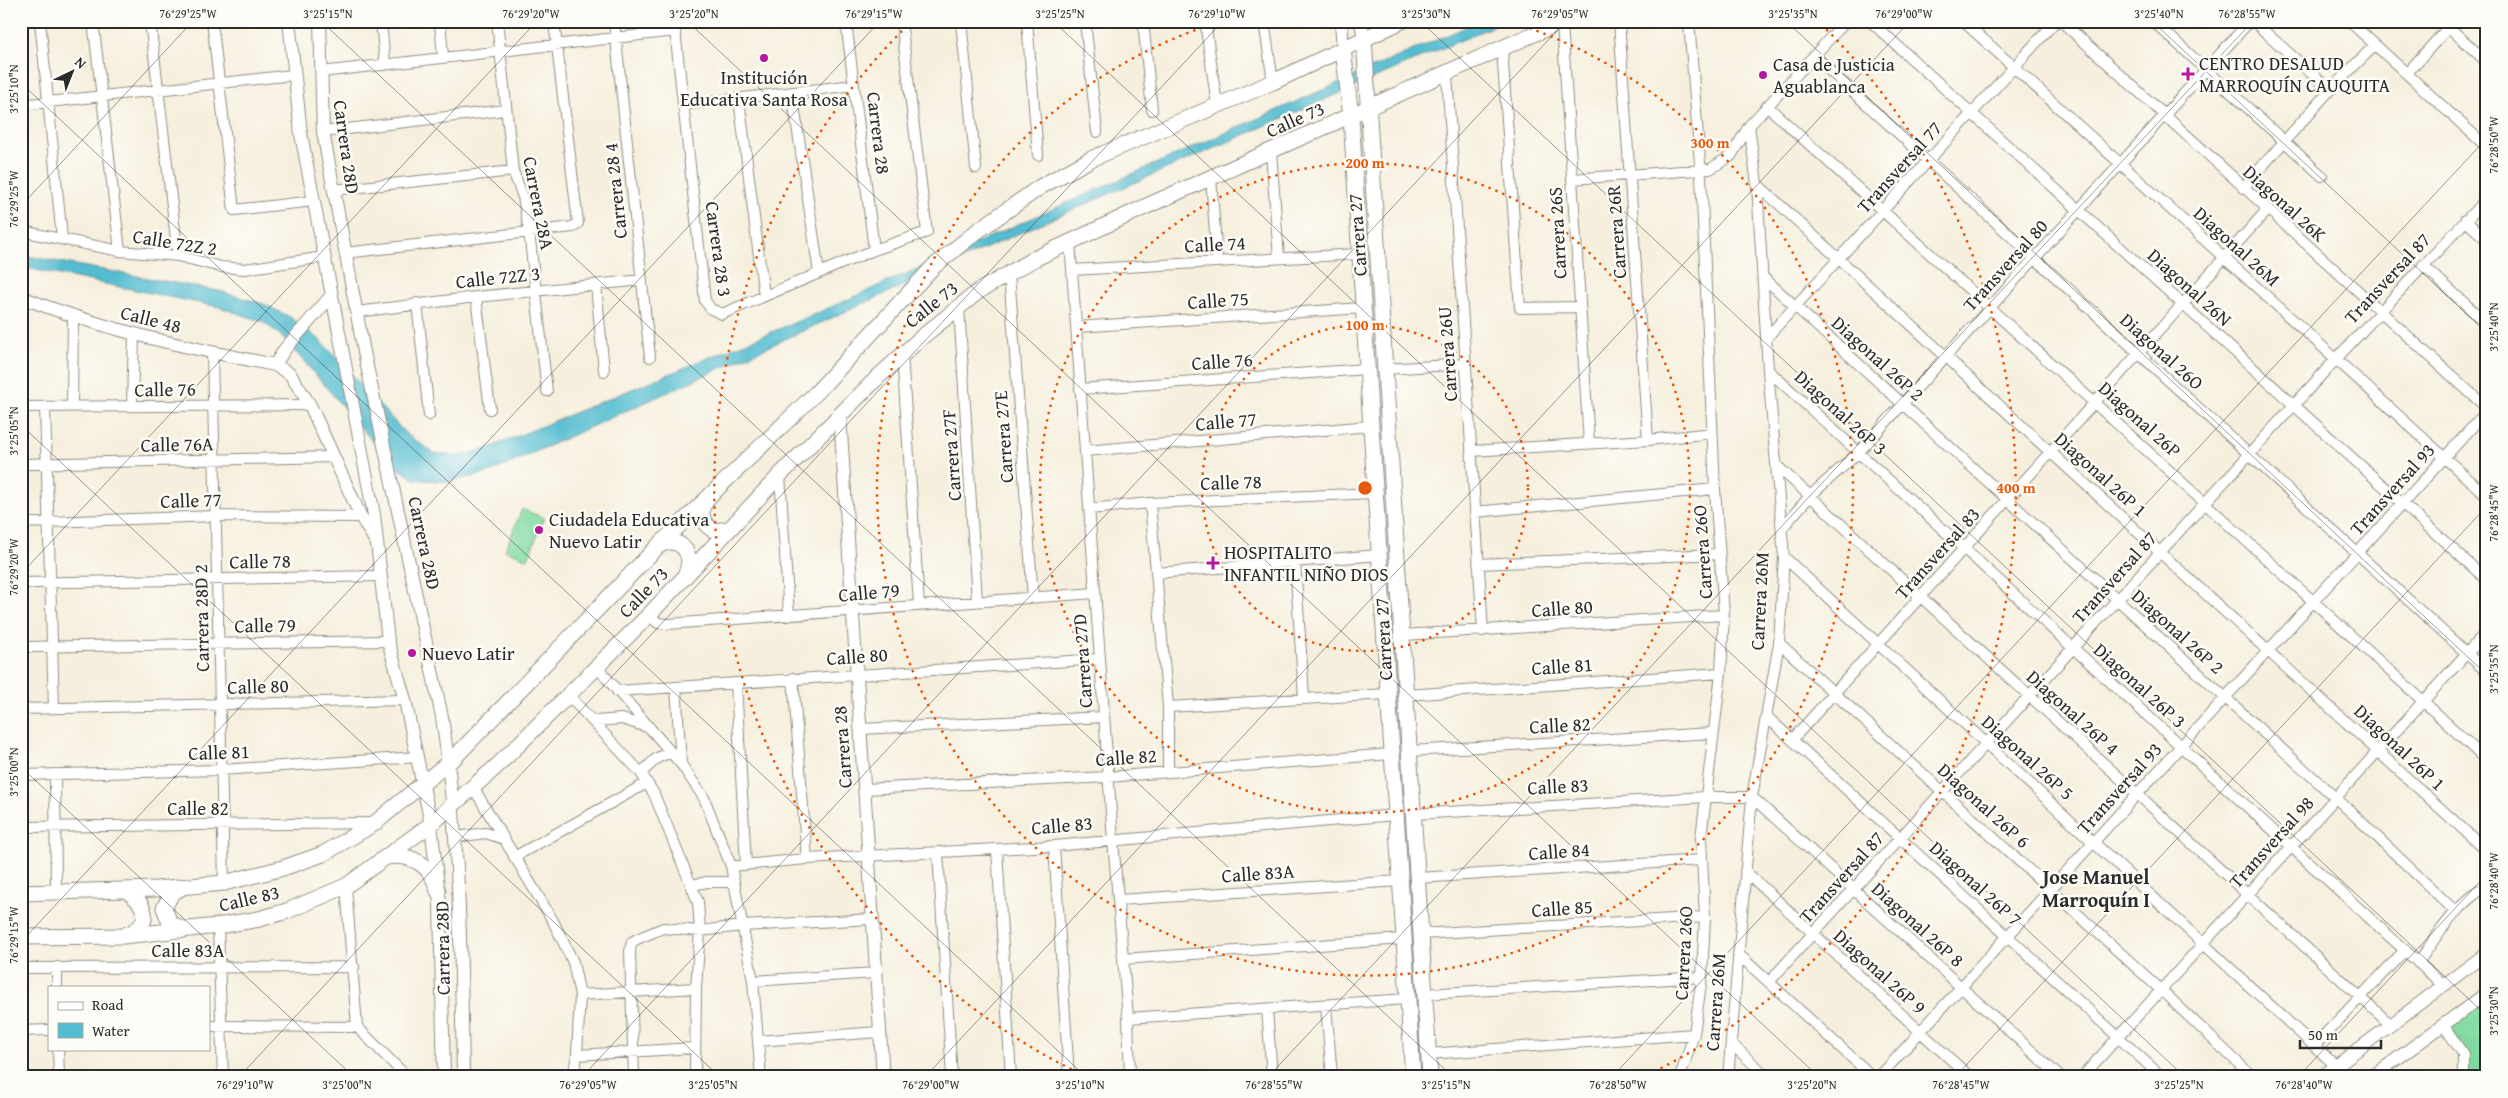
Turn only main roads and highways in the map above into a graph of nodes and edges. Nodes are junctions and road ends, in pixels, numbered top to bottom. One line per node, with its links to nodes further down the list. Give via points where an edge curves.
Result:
1 (1402, 21): 3 (main road, Calle 73)
2 (1562, 22): 5 (main road, Calle 73)
3 (1364, 39): 4 (main road, Calle 73); 5 (main road)
4 (1343, 49): 6 (main road); 7 (main road, Calle 73, via 1070,169 988,223 932,267 816,393)
5 (1369, 109): 6 (main road, Calle 73); 22 (main road, Carrera 27)
6 (1351, 117): 8 (main road, Calle 73, via 1211,177 1009,273 959,307 902,354); 21 (main road, Carrera 27)
7 (706, 501): 8 (main road, via 701,514 704,523 716,531); 9 (main road, Calle 73)
8 (729, 529): 10 (main road, Calle 73)
9 (658, 546): 10 (main road, via 674,542 687,550 690,566); 11 (main road, Calle 73)
10 (682, 581): 12 (main road, Calle 73, via 550,715)
11 (449, 762): 14 (main road, Calle 83, via 375,823 317,856 224,883)
12 (453, 804): 13 (main road, Calle 83)
13 (387, 857): 16 (main road, via 417,860 431,873); 18 (main road, Calle 83, via 346,886 287,911 260,919)
14 (187, 886): 15 (main road, Calle 83); 18 (main road, via 172,893 164,908 170,923)
15 (125, 890): 17 (main road, Calle 83); 19 (main road, via 135,895 145,914 141,925)
16 (438, 891)
17 (21, 893)
18 (184, 930): 19 (main road, Calle 83)
19 (123, 936): 20 (main road, Calle 83)
20 (21, 937)
21 (1413, 1077)
22 (1430, 1077)

